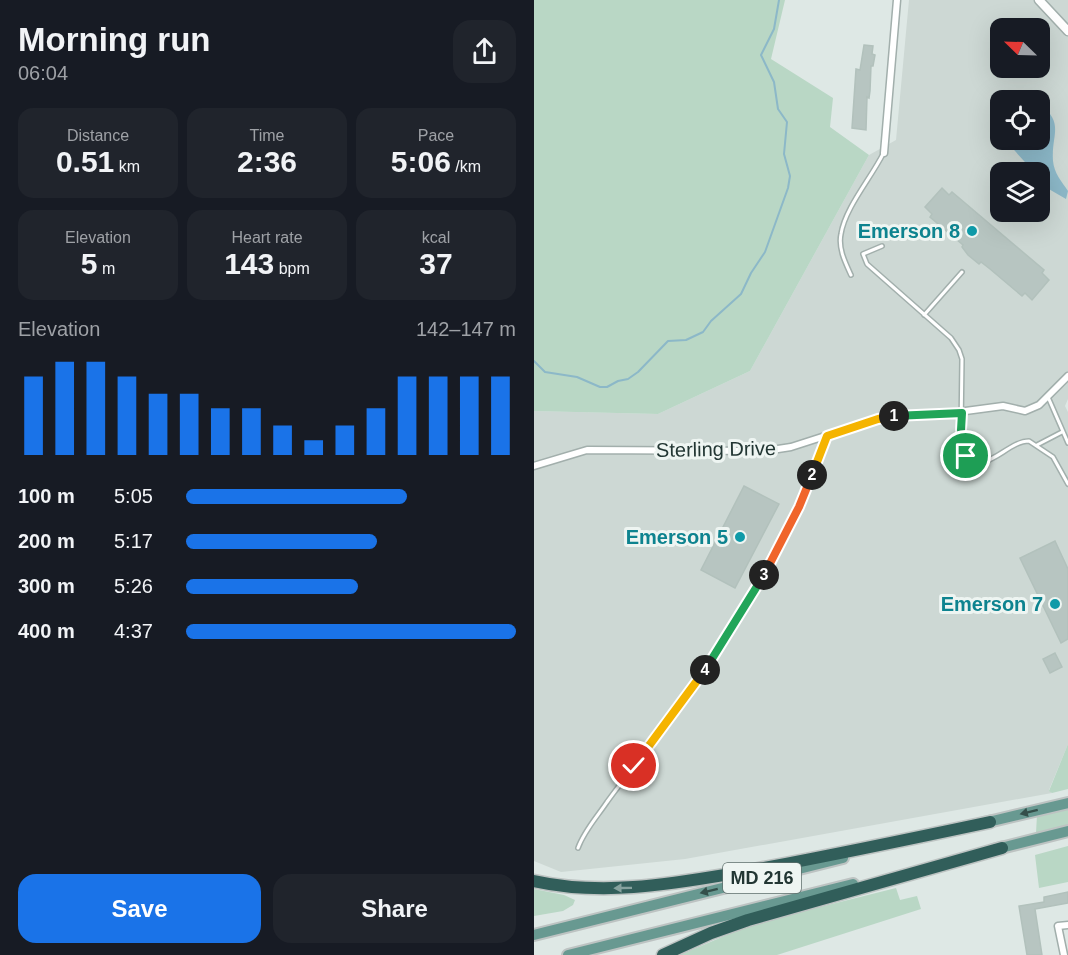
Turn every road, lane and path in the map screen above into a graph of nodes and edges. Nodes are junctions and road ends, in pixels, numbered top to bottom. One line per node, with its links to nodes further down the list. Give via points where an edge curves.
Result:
1 (897, 0): 4 (street)
2 (1039, 0): 3 (street)
3 (1068, 31)
4 (884, 153): 7 (lane, via 852,206 841,234 842,255)
5 (882, 246): 8 (lane, via 863,254 867,264)
6 (962, 272): 8 (lane)
7 (851, 274)
8 (924, 315): 11 (lane, via 959,350)
9 (1066, 379): 10 (street, Sterling Drive)
10 (1048, 397): 11 (street, Sterling Drive, via 1025,411 1003,406); 12 (lane)
11 (962, 413): 13 (street, Sterling Drive, via 900,415); 15 (lane, via 962,441 970,460 985,462 1022,441)
12 (1062, 432): 14 (lane); 15 (lane)
13 (827, 436): 16 (street, Sterling Drive, via 765,451 587,450); 21 (lane, via 799,507 753,595 686,699 609,800)
14 (1068, 443)
15 (1037, 445): 17 (lane, via 1053,457)
16 (534, 466)
17 (1068, 484)
18 (1068, 803): 19 (main road, MD 216, one-way to 19)
19 (990, 822): 23 (highway, one-way to 23, via 661,885 608,889); 25 (main road, MD 216, one-way to 25)
20 (1068, 831): 22 (main road, MD 216)
21 (578, 848)
22 (1002, 848): 26 (main road, MD 216); 27 (highway, via 748,920)
23 (534, 881)
24 (1068, 925): 28 (street, via 1058,926)
25 (534, 934)
26 (568, 955)
27 (663, 955)
28 (1064, 955)

